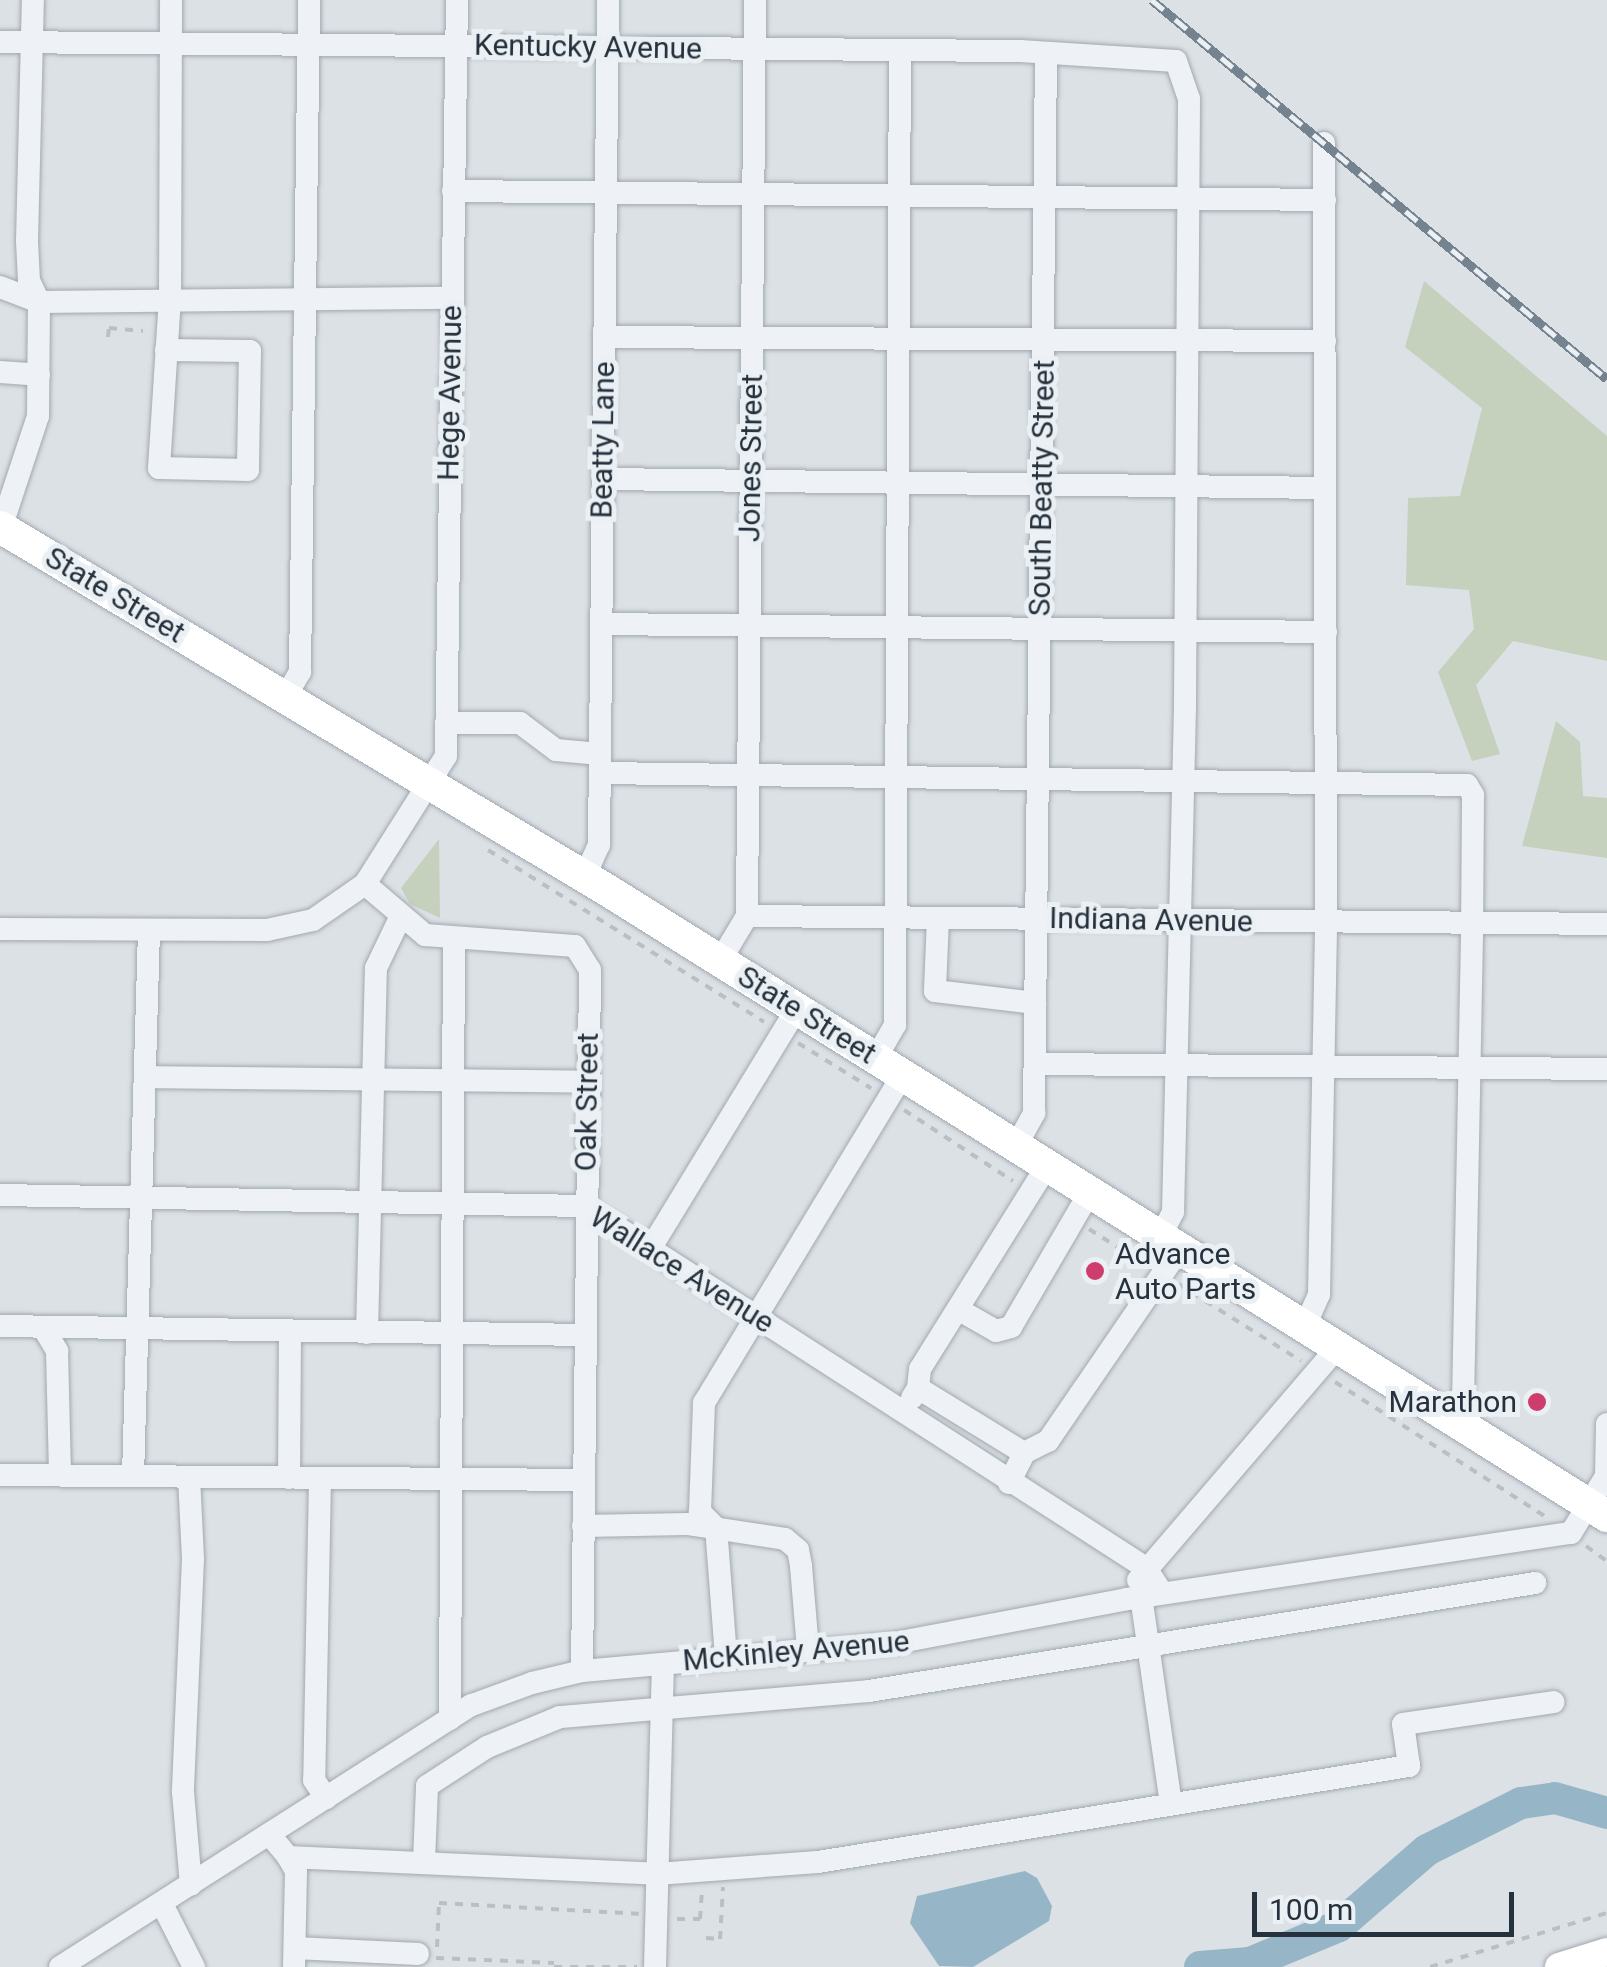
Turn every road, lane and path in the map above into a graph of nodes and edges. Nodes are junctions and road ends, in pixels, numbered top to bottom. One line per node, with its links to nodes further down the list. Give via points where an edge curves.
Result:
1 (33, 0): 7 (street)
2 (172, 0): 8 (street)
3 (310, 0): 10 (street)
4 (457, 0): 11 (street, Hege Avenue)
5 (608, 0): 12 (street, Beatty Lane)
6 (755, 0): 13 (street, Jones Street)
7 (32, 41): 8 (street, Kentucky Avenue); 9 (street, Kentucky Avenue); 28 (street, via 29,280)
8 (171, 41): 10 (street, Kentucky Avenue); 27 (street)
9 (0, 42)
10 (310, 43): 11 (street, Kentucky Avenue); 25 (street)
11 (457, 45): 12 (street, Kentucky Avenue); 17 (street, Hege Avenue)
12 (608, 48): 13 (street, Kentucky Avenue); 18 (street, Beatty Lane)
13 (754, 48): 14 (street, Kentucky Avenue); 19 (street, Jones Street)
14 (900, 50): 15 (street, Kentucky Avenue); 20 (street)
15 (1046, 57): 21 (street, South Beatty Street); 22 (street, Kentucky Avenue, via 1176,61 1189,99)
16 (1324, 143): 23 (street)
17 (453, 191): 18 (street); 26 (street, Hege Avenue)
18 (606, 192): 19 (street); 31 (street, Beatty Lane)
19 (753, 194): 20 (street); 32 (street, Jones Street)
20 (901, 196): 21 (street); 33 (street)
21 (1045, 197): 22 (street); 34 (street, South Beatty Street)
22 (1188, 199): 23 (street); 35 (street)
23 (1324, 200): 36 (street)
24 (0, 287): 28 (street)
25 (304, 297): 26 (street); 27 (street); 53 (street, via 300,672)
26 (451, 298): 54 (street, Hege Avenue)
27 (170, 299): 28 (street); 37 (street)
28 (39, 302): 39 (street)
29 (143, 331): 30 (path, via 109,328)
30 (108, 337)
31 (604, 337): 32 (street); 40 (street, Beatty Lane)
32 (752, 338): 33 (street); 41 (street, Jones Street)
33 (900, 339): 34 (street); 42 (street)
34 (1044, 340): 35 (street); 43 (street, South Beatty Street)
35 (1186, 340): 36 (street); 44 (street)
36 (1325, 341): 45 (street)
37 (166, 350): 37 (street, via 159,468 248,470 250,350)
38 (0, 372): 39 (street)
39 (39, 376): 46 (street, via 38,416)
40 (603, 478): 41 (street); 47 (street, Beatty Lane)
41 (750, 481): 42 (street); 48 (street, Jones Street)
42 (899, 483): 43 (street); 49 (street)
43 (1042, 485): 44 (street); 50 (street, South Beatty Street)
44 (1187, 487): 45 (street); 51 (street)
45 (1325, 488): 52 (street)
46 (0, 528): 53 (highway, State Street)
47 (602, 624): 48 (street); 55 (street, Beatty Lane)
48 (749, 625): 49 (street); 56 (street, Jones Street)
49 (897, 627): 50 (street); 57 (street)
50 (1040, 628): 51 (street); 58 (street, South Beatty Street)
51 (1185, 630): 52 (street); 59 (street)
52 (1326, 632): 60 (street)
53 (286, 696): 61 (highway, State Street)
54 (446, 723): 55 (street, via 520,723 556,750); 61 (street, Hege Avenue, via 446,756)
55 (600, 764): 56 (street); 62 (street, Beatty Lane, via 599,845)
56 (748, 774): 57 (street); 64 (street, Jones Street)
57 (896, 775): 58 (street); 65 (street)
58 (1038, 776): 59 (street); 68 (street, South Beatty Street)
59 (1181, 778): 60 (street); 69 (street)
60 (1326, 779): 70 (street); 71 (street, via 1466,784 1473,795)
61 (430, 782): 62 (highway, State Street); 63 (street)
62 (584, 876): 76 (highway, State Street)
63 (366, 884): 66 (street, Oak Street); 74 (street, via 313,920 267,930)
64 (746, 916): 65 (street, Indiana Avenue); 76 (street)
65 (893, 917): 67 (street, Indiana Avenue); 77 (street)
66 (400, 918): 75 (street, Oak Street, via 425,935); 90 (street, via 376,968)
67 (938, 918): 68 (street, Indiana Avenue); 78 (street)
68 (1037, 918): 69 (street, Indiana Avenue); 79 (street, South Beatty Street)
69 (1181, 920): 70 (street, Indiana Avenue); 84 (street)
70 (1326, 921): 71 (street, Indiana Avenue); 82 (street)
71 (1468, 922): 72 (street, Indiana Avenue); 85 (street)
72 (1607, 924)
73 (0, 929): 74 (street)
74 (149, 930): 87 (street)
75 (454, 939): 88 (street); 89 (street, Oak Street, via 575,946 590,970)
76 (720, 960): 80 (highway, State Street)
77 (894, 990): 78 (street); 83 (street)
78 (936, 992): 79 (street)
79 (1035, 1003): 81 (street, South Beatty Street)
80 (797, 1008): 83 (highway, State Street); 100 (street)
81 (1034, 1064): 84 (street); 91 (street, South Beatty Street, via 1034,1113)
82 (1324, 1064): 84 (street); 85 (street); 104 (street, via 1319,1294)
83 (889, 1066): 91 (highway, State Street); 102 (street)
84 (1178, 1066): 99 (street)
85 (1469, 1069): 86 (street); 114 (street, via 1464,1394)
86 (1607, 1069)
87 (145, 1077): 90 (street); 95 (street, via 142,1186)
88 (452, 1080): 89 (street); 90 (street); 97 (street)
89 (587, 1082): 98 (street, Oak Street)
90 (373, 1083): 96 (street)
91 (1016, 1146): 92 (highway, State Street)
92 (1048, 1166): 93 (highway, State Street); 101 (street)
93 (1090, 1192): 99 (highway, State Street); 101 (street, via 1011,1327 996,1331)
94 (0, 1195): 95 (street, Wallace Avenue)
95 (136, 1198): 96 (street, Wallace Avenue); 106 (street)
96 (370, 1202): 97 (street, Wallace Avenue); 108 (street)
97 (453, 1204): 98 (street, Wallace Avenue); 109 (street)
98 (584, 1206): 100 (street, Wallace Avenue); 110 (street, Oak Street)
99 (1170, 1242): 104 (highway, State Street); 116 (street, via 1048,1441)
100 (652, 1246): 102 (street, Wallace Avenue)
101 (961, 1311): 112 (street, via 920,1369)
102 (755, 1314): 113 (street, Wallace Avenue); 128 (street, via 704,1403 700,1512)
103 (0, 1326): 105 (street)
104 (1305, 1326): 111 (highway, State Street)
105 (44, 1329): 106 (street); 118 (street, via 57,1351)
106 (137, 1331): 107 (street); 119 (street)
107 (290, 1332): 108 (street); 121 (street)
108 (367, 1333): 109 (street)
109 (448, 1335): 110 (street); 123 (street)
110 (584, 1336): 124 (street, Oak Street)
111 (1338, 1347): 114 (highway, State Street); 129 (street)
112 (918, 1388): 113 (street); 116 (street)
113 (903, 1414): 125 (street, Wallace Avenue)
114 (1449, 1416): 126 (highway, State Street)
115 (1607, 1424): 126 (street)
116 (1024, 1454): 125 (street)
117 (0, 1475): 118 (street)
118 (60, 1476): 119 (street)
119 (133, 1476): 120 (street)
120 (189, 1477): 121 (street); 146 (street, via 193,1559 183,1792)
121 (289, 1478): 122 (street)
122 (320, 1479): 123 (street); 140 (street, via 314,1780)
123 (448, 1480): 124 (street); 139 (street)
124 (583, 1480): 127 (street, Oak Street)
125 (1009, 1483): 129 (street, Wallace Avenue)
126 (1598, 1510): 131 (street, McKinley Avenue, via 1571,1533)
127 (583, 1526): 128 (street); 136 (street, Oak Street)
128 (716, 1528): 133 (street, via 785,1539 798,1550); 134 (street)
129 (1146, 1568): 131 (street, Wallace Avenue); 131 (street)
130 (1535, 1583): 132 (street)
131 (1143, 1596): 132 (street); 133 (street, McKinley Avenue, via 978,1630)
132 (1148, 1645): 138 (street, via 868,1691); 141 (street)
133 (808, 1650): 134 (street, McKinley Avenue)
134 (726, 1658): 135 (street, McKinley Avenue)
135 (662, 1664): 136 (street, McKinley Avenue); 138 (street)
136 (582, 1672): 139 (street, McKinley Avenue, via 532,1683)
137 (1553, 1702): 141 (street, via 1403,1724 1409,1766)
138 (661, 1709): 144 (street, via 560,1716 453,1768 428,1786); 145 (street)
139 (450, 1719): 140 (street, McKinley Avenue)
140 (326, 1798): 142 (street, McKinley Avenue)
141 (1171, 1804): 145 (street, via 873,1856)
142 (269, 1834): 143 (street); 146 (street, McKinley Avenue)
143 (288, 1857): 144 (street); 154 (street, via 296,1871)
144 (424, 1862): 145 (street)
145 (656, 1874): 151 (street)
146 (191, 1885): 149 (street, McKinley Avenue)
147 (702, 1887): 151 (path, via 700,1919)
148 (723, 1887): 152 (path, via 720,1939)
149 (162, 1904): 156 (street, McKinley Avenue); 158 (street)
150 (1607, 1913): 161 (path)
151 (657, 1916): 155 (path, via 438,1902); 160 (street)
152 (706, 1938)
153 (1607, 1952): 162 (main road)
154 (294, 1957): 155 (street)
155 (430, 1960): 157 (path)
156 (71, 1964)
157 (554, 1965): 159 (path)
158 (194, 1967)
159 (642, 1967)
160 (655, 1967)
161 (1430, 1967)
162 (1559, 1967)

